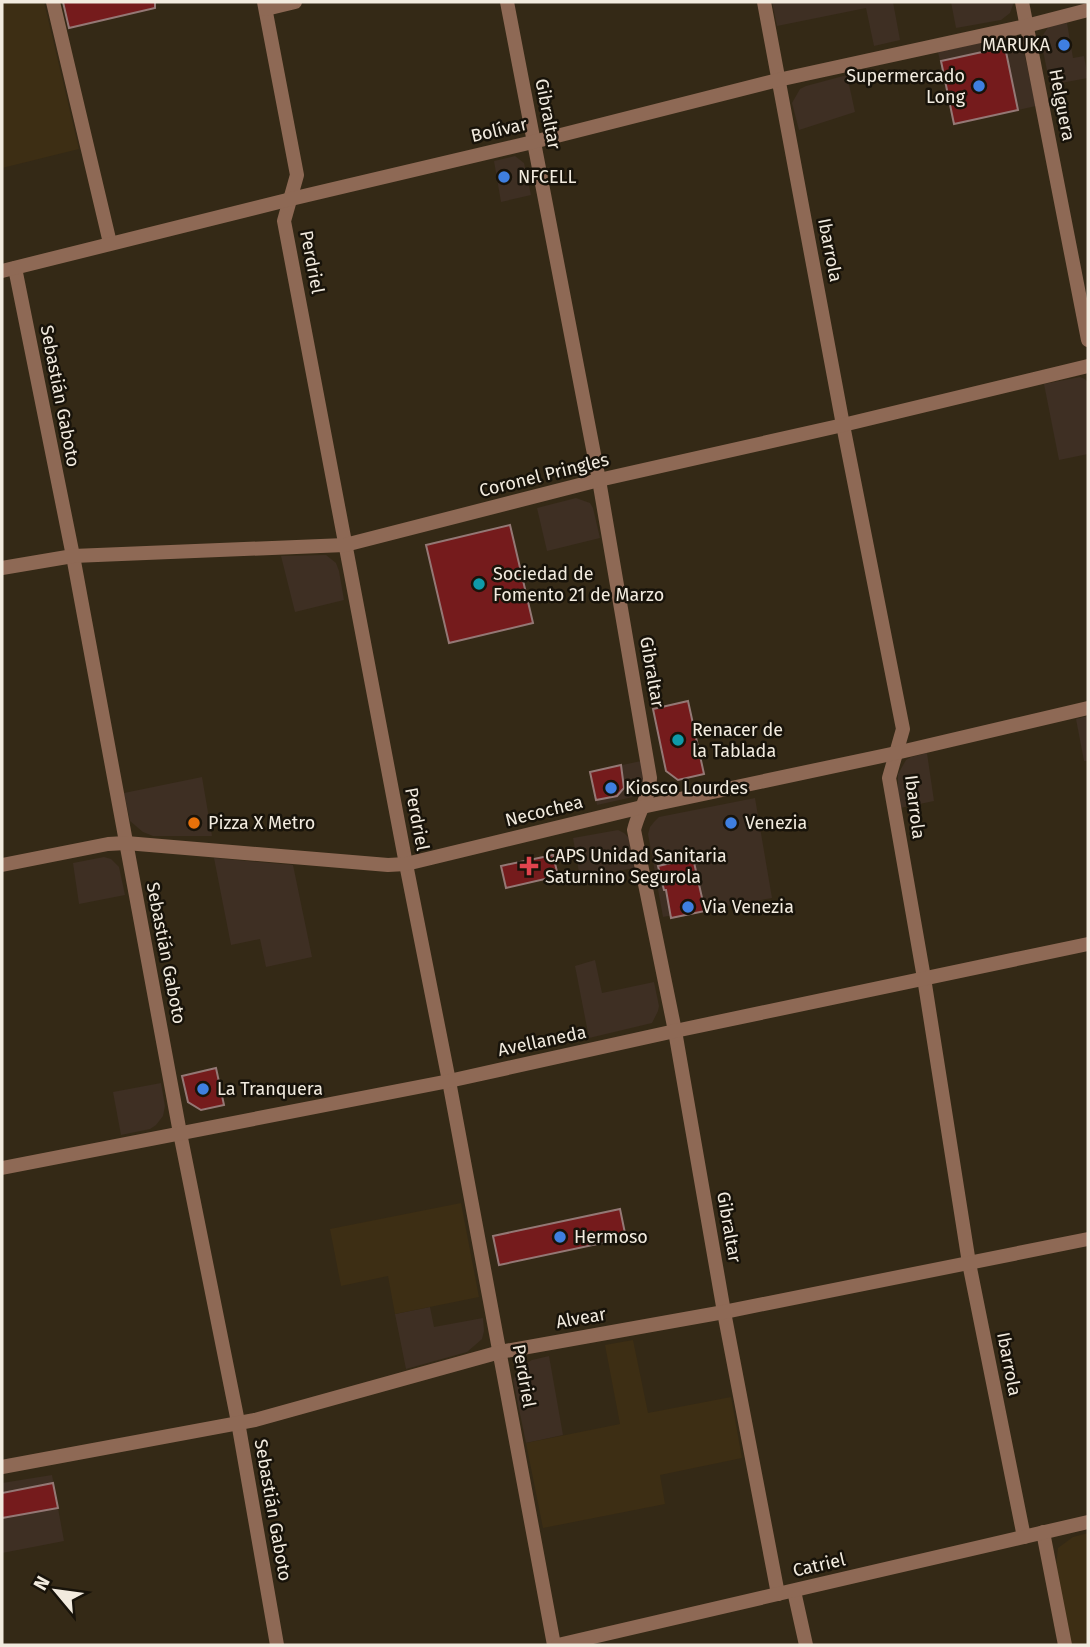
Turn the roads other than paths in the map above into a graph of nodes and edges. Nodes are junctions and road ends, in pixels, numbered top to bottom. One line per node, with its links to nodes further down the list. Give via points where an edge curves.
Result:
1 (52, 2): 12 (street)
2 (295, 2): 6 (street)
3 (507, 2): 10 (street, Gibraltar)
4 (764, 2): 9 (street, Ibarrola)
5 (1022, 2): 8 (street, Helguera)
6 (265, 5): 11 (street, Perdriel, via 297,175)
7 (1088, 10): 8 (street, Bolívar)
8 (1026, 26): 9 (street, Bolívar); 14 (street, Helguera)
9 (778, 80): 10 (street, Bolívar); 16 (street, Ibarrola)
10 (533, 142): 11 (street, Bolívar); 17 (street, Gibraltar)
11 (291, 199): 12 (street, Bolívar); 18 (street, Perdriel, via 284,221)
12 (110, 243): 13 (street, Bolívar)
13 (8, 269): 19 (street, Sebastián Gaboto)
14 (1088, 340)
15 (1088, 366): 16 (street, Coronel Pringles)
16 (843, 425): 17 (street, Coronel Pringles); 22 (street, Ibarrola, via 903,729)
17 (599, 480): 18 (street, Coronel Pringles); 23 (street, Gibraltar, via 650,778)
18 (345, 545): 19 (street, Coronel Pringles); 25 (street, Perdriel)
19 (73, 556): 20 (street, Coronel Pringles); 24 (street, Sebastián Gaboto)
20 (2, 568)
21 (1088, 708): 22 (street, Necochea)
22 (896, 753): 23 (street, Necochea); 28 (street, Ibarrola, via 889,778)
23 (642, 807): 25 (street, Necochea); 29 (street, Gibraltar, via 634,830)
24 (126, 843): 25 (street, Necochea); 26 (street, Necochea); 31 (street, Sebastián Gaboto)
25 (406, 864): 30 (street, Perdriel)
26 (2, 865)
27 (1088, 944): 28 (street, Avellaneda)
28 (924, 978): 29 (street, Avellaneda); 34 (street, Ibarrola)
29 (675, 1031): 30 (street, Avellaneda); 35 (street, Gibraltar)
30 (450, 1081): 31 (street, Avellaneda); 36 (street, Perdriel)
31 (180, 1133): 32 (street, Avellaneda); 37 (street, Sebastián Gaboto)
32 (2, 1168)
33 (1088, 1239): 34 (street, Alvear)
34 (969, 1263): 35 (street, Alvear); 41 (street, Ibarrola)
35 (724, 1312): 36 (street, Alvear); 43 (street, Gibraltar)
36 (500, 1352): 37 (street, Alvear); 45 (street, Perdriel)
37 (238, 1422): 38 (street, Alvear); 44 (street, Sebastián Gaboto)
38 (2, 1467)
39 (1088, 1522): 40 (street, Catriel)
40 (1043, 1532): 41 (street, Catriel); 47 (street)
41 (1024, 1537): 42 (street, Catriel)
42 (794, 1591): 43 (street, Catriel); 46 (street)
43 (778, 1594): 45 (street, Catriel)
44 (277, 1645)
45 (556, 1645)
46 (806, 1645)
47 (1065, 1645)

